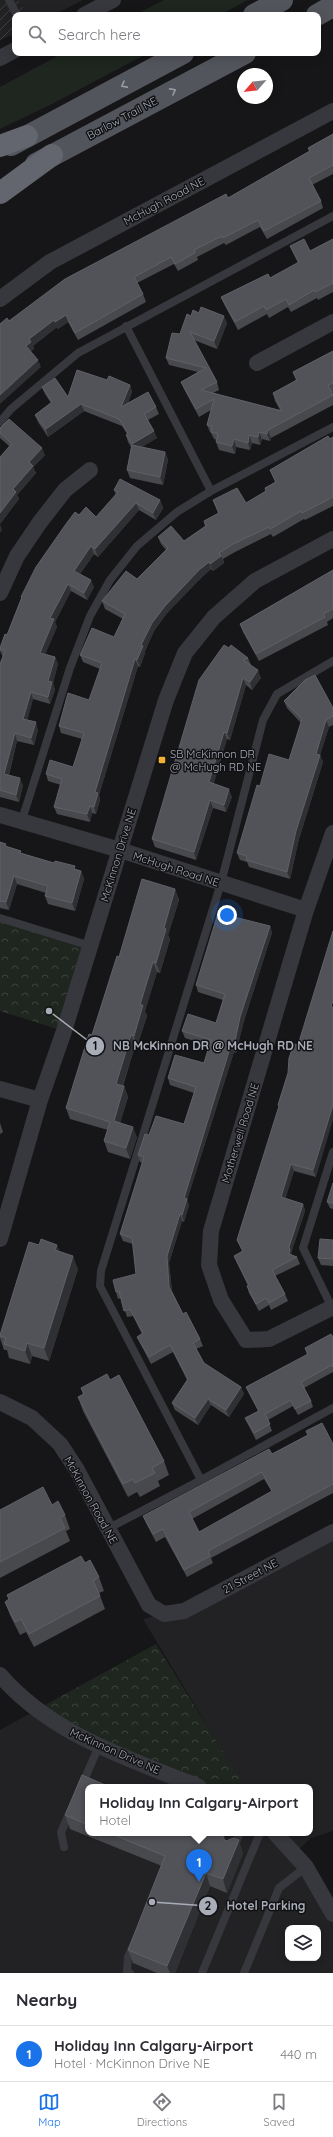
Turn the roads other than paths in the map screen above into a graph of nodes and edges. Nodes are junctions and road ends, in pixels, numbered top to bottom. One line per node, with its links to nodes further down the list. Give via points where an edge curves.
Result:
1 (9, 0): 5 (lane)
2 (113, 0): 6 (street)
3 (282, 0): 7 (main road)
4 (333, 6): 8 (main road)
5 (15, 12)
6 (90, 12)
7 (260, 12)
8 (321, 13)
9 (12, 52): 12 (street)
10 (177, 56): 14 (main road, one-way to 14)
11 (238, 56): 17 (main road, Barlow Trail NE, one-way to 11)
12 (0, 58)
13 (333, 111): 21 (street, McHugh Road NE, via 50,262)
14 (27, 136): 15 (highway); 16 (main road)
15 (0, 146)
16 (0, 150)
17 (52, 155): 18 (main road, Barlow Trail NE); 19 (highway)
18 (0, 183)
19 (0, 193)
20 (333, 216): 23 (lane)
21 (0, 299)
22 (333, 322): 24 (street)
23 (126, 326): 25 (lane, via 78,353 11,409); 28 (lane)
24 (257, 363)
25 (0, 422)
26 (333, 427): 28 (lane)
27 (90, 470): 30 (street, via 65,490 40,522 17,556)
28 (211, 491): 33 (lane, via 177,512 137,546 110,580 90,616 70,668)
29 (333, 539): 35 (street, McKinnon Drive NE, via 255,581 214,617 185,654 166,700)
30 (0, 593)
31 (333, 661): 36 (lane, via 276,694 264,720)
32 (0, 815): 33 (street, McHugh Road NE)
33 (21, 822): 35 (street, McHugh Road NE)
34 (333, 833): 37 (street, Motherwell Road NE)
35 (120, 850): 36 (street, McHugh Road NE); 39 (street, McKinnon Drive NE)
36 (221, 883): 37 (street, McHugh Road NE); 48 (lane, via 101,1271 100,1286)
37 (306, 910): 45 (street, Motherwell Road NE, via 211,1231 209,1266 220,1300 246,1340 269,1339)
38 (0, 918): 39 (lane)
39 (91, 946): 41 (street, McKinnon Drive NE)
40 (0, 1088): 41 (street)
41 (40, 1100): 43 (street, McKinnon Drive NE)
42 (333, 1152): 45 (lane, via 303,1248)
43 (5, 1202): 44 (street, McKinnon Drive NE)
44 (0, 1240)
45 (332, 1308)
46 (0, 1402): 49 (street, McKinnon Road NE, via 32,1418 60,1444 77,1470)
47 (333, 1408): 48 (lane)
48 (201, 1480): 49 (lane)
49 (107, 1529): 51 (street, McKinnon Road NE, via 149,1605)
50 (333, 1532): 51 (street, 21 Street NE, via 184,1611)
51 (164, 1614)
52 (0, 1675): 53 (street, McKinnon Drive NE, via 36,1710 62,1728)
53 (99, 1746): 54 (street, McKinnon Drive NE); 58 (lane, via 61,1832)
54 (192, 1784)
55 (239, 1836): 59 (lane)
56 (258, 1836): 64 (lane, via 237,1879)
57 (278, 1836): 60 (street)
58 (64, 1847)
59 (233, 1849)
60 (306, 1867): 61 (street); 65 (lane, via 279,1888)
61 (333, 1914)
62 (137, 1936): 63 (lane, via 128,1957)
63 (130, 1973)
64 (202, 1973)
65 (244, 1973)

